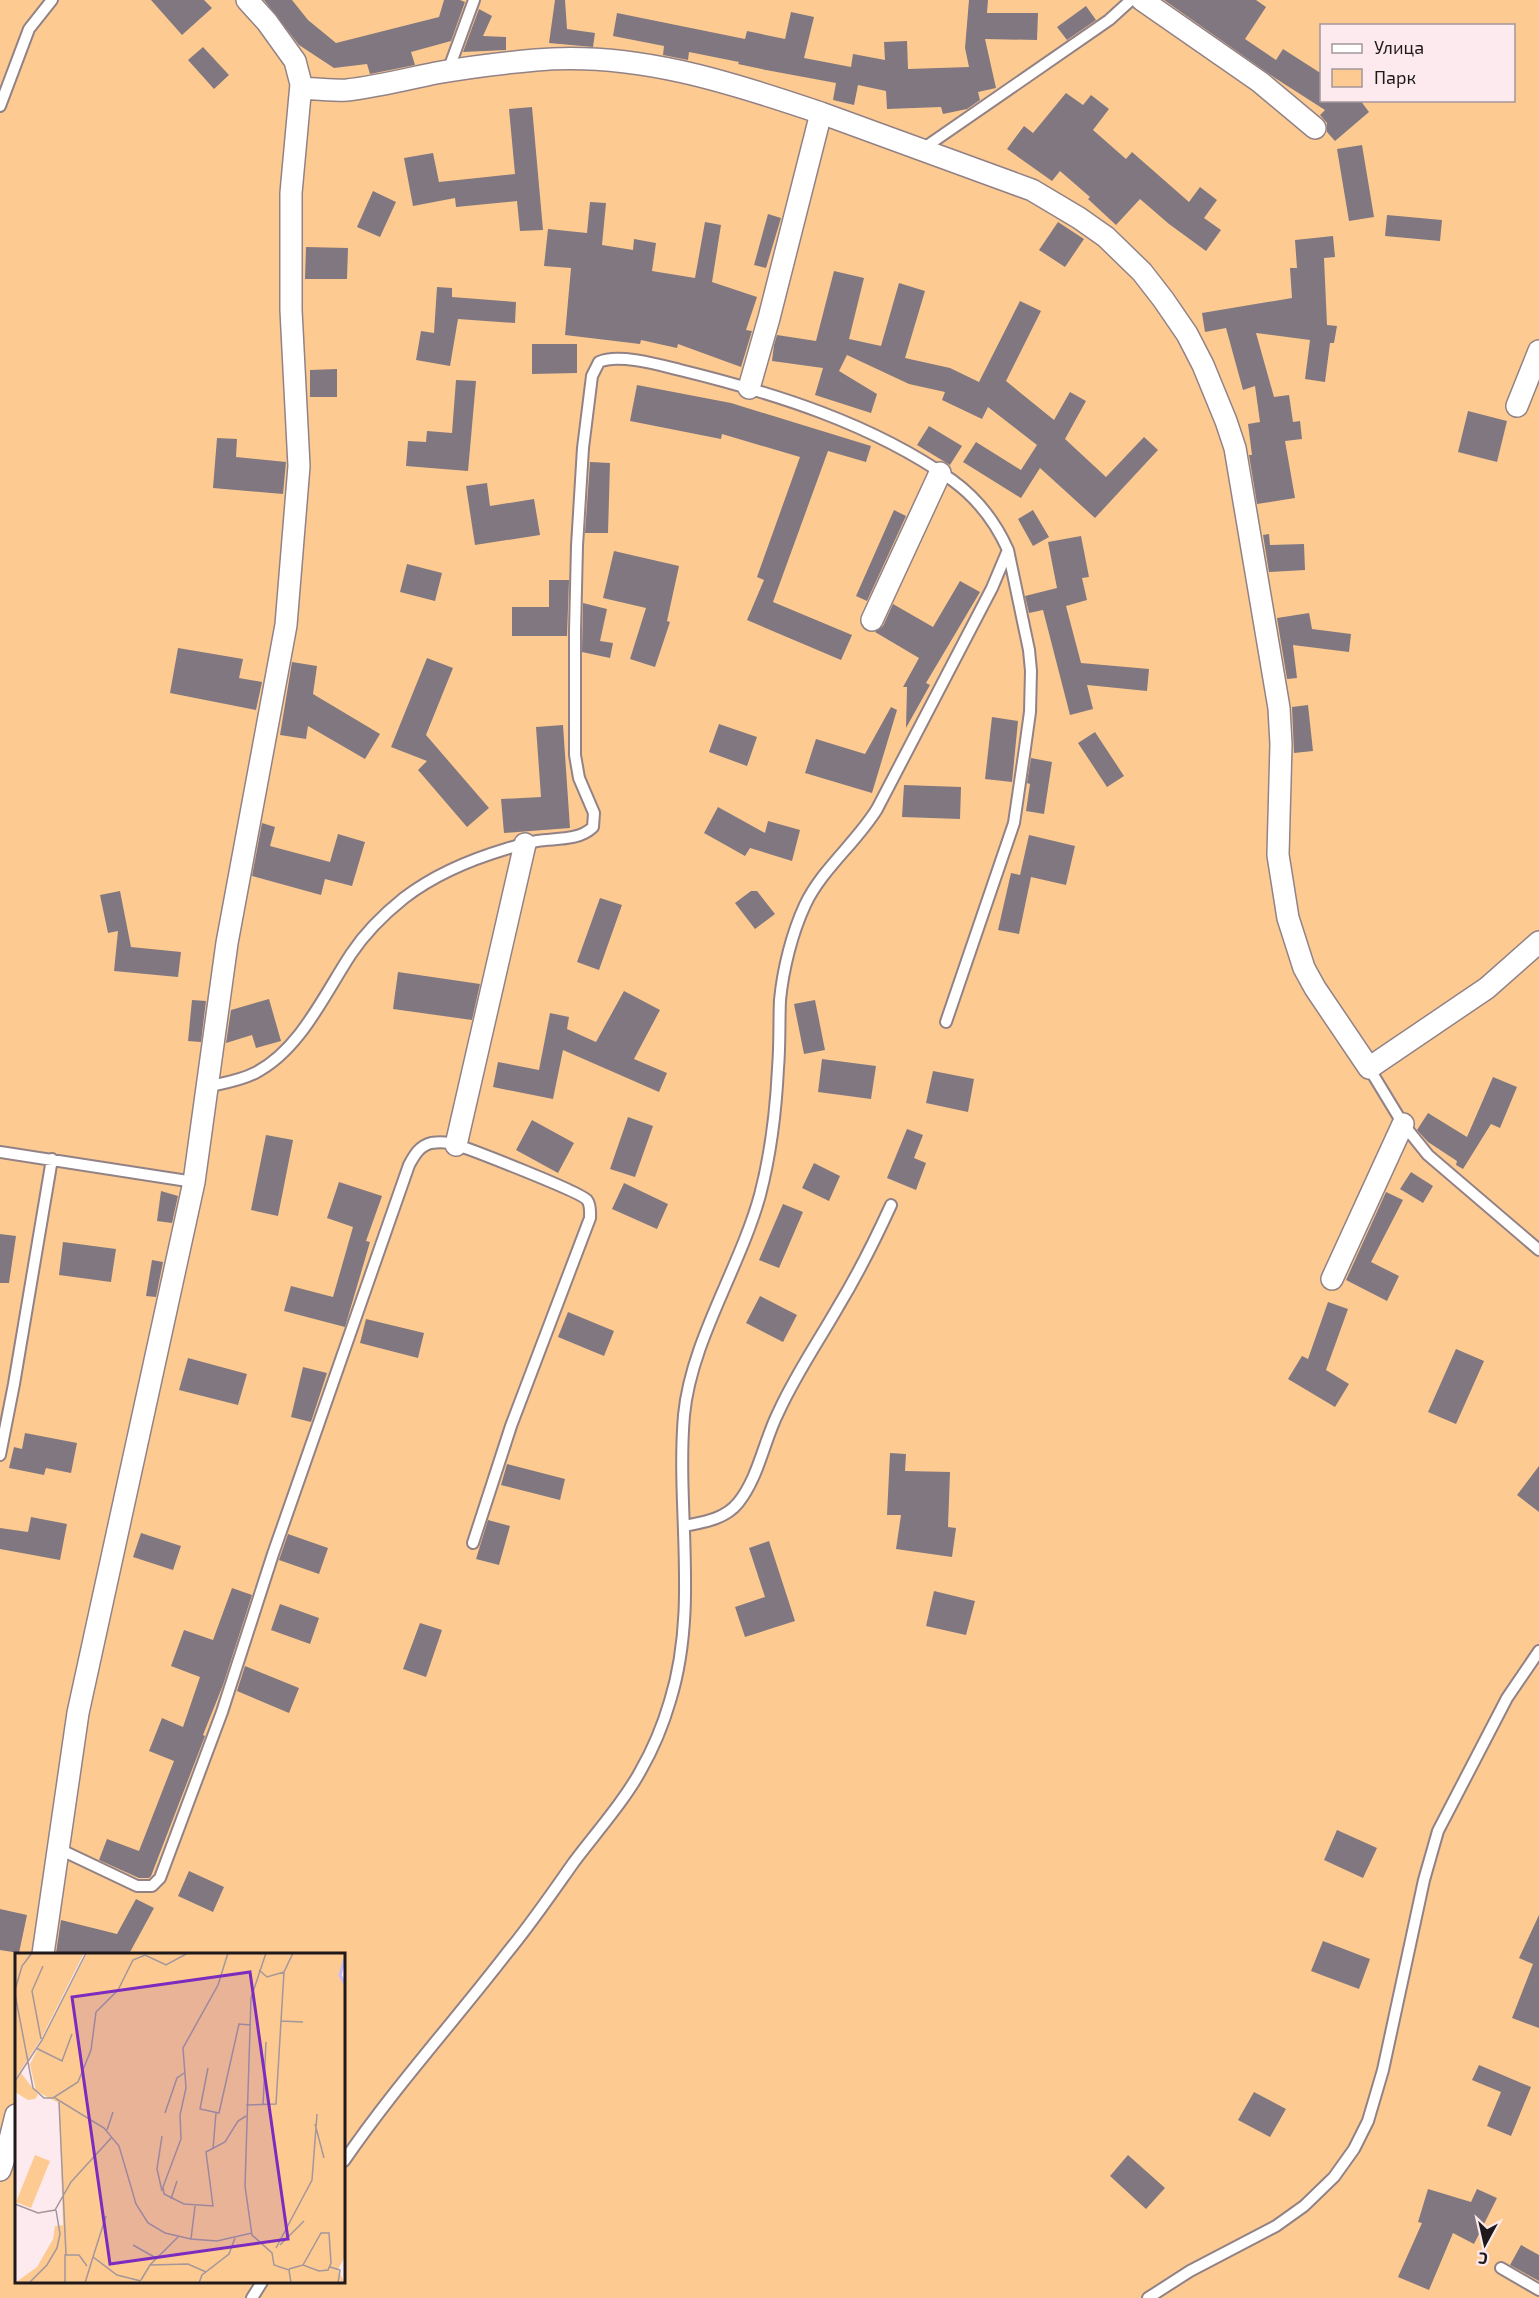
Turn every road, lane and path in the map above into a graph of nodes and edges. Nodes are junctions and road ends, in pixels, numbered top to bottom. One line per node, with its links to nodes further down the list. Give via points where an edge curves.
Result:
1 (52, 0): 8 (lane, via 29,29)
2 (247, 0): 7 (street, via 295,62)
3 (474, 0): 6 (lane)
4 (1131, 0): 11 (lane)
5 (1142, 0): 10 (street, via 1260,82)
6 (448, 71): 7 (street, via 346,90); 9 (street, via 538,60 615,62 699,75)
7 (301, 88): 22 (street, via 291,205 298,466 286,625 229,931)
8 (0, 106)
9 (821, 113): 11 (street); 13 (street)
10 (1315, 128)
11 (921, 150): 21 (street, via 1032,190 1106,237 1163,299 1203,365 1235,448 1274,674 1281,744 1278,855 1288,918 1304,968)
12 (1539, 351): 14 (street)
13 (749, 388): 15 (lane, via 839,419); 18 (lane, via 635,361 604,360 594,370 583,448 577,546 574,742 579,778 595,820 593,827 581,836)
14 (1517, 406)
15 (940, 473): 16 (lane, via 981,505); 17 (street)
16 (1008, 550): 20 (lane, via 1029,650 1030,712 1014,823); 32 (lane, via 977,620 877,809 864,830 817,883 802,910 783,981 777,1091 765,1173 741,1253 699,1354 686,1398)
17 (872, 620)
18 (525, 844): 22 (lane, via 462,864 415,890 392,908 352,952 303,1028 280,1055 248,1076); 24 (street)
19 (1539, 942): 21 (street, via 1486,988)
20 (946, 1022)
21 (1369, 1068): 23 (lane)
22 (206, 1087): 27 (street)
23 (1403, 1124): 29 (lane, via 1428,1155); 30 (street)
24 (456, 1145): 33 (lane, via 581,1195 590,1212 511,1426); 35 (lane, via 429,1143 415,1153 409,1165 222,1712 160,1878 152,1886 137,1886)
25 (0, 1152): 26 (lane)
26 (52, 1159): 27 (lane); 31 (lane)
27 (194, 1182): 35 (street, via 78,1713)
28 (891, 1205): 32 (lane, via 867,1257 797,1374 745,1493 723,1515)
29 (1539, 1250)
30 (1332, 1279)
31 (0, 1455)
32 (685, 1526): 38 (lane, via 683,1641 671,1698 640,1773 509,1952)
33 (473, 1543)
34 (1539, 1651): 44 (lane, via 1507,1698 1438,1831 1383,2070 1368,2121 1354,2149 1334,2177 1304,2206 1276,2226)
35 (57, 1848): 36 (street)
36 (43, 1953)
37 (15, 2119): 39 (street)
38 (345, 2160)
39 (0, 2170)
40 (1501, 2268): 42 (lane)
41 (261, 2283): 43 (lane)
42 (1539, 2289)
43 (252, 2298)
44 (1148, 2298)

